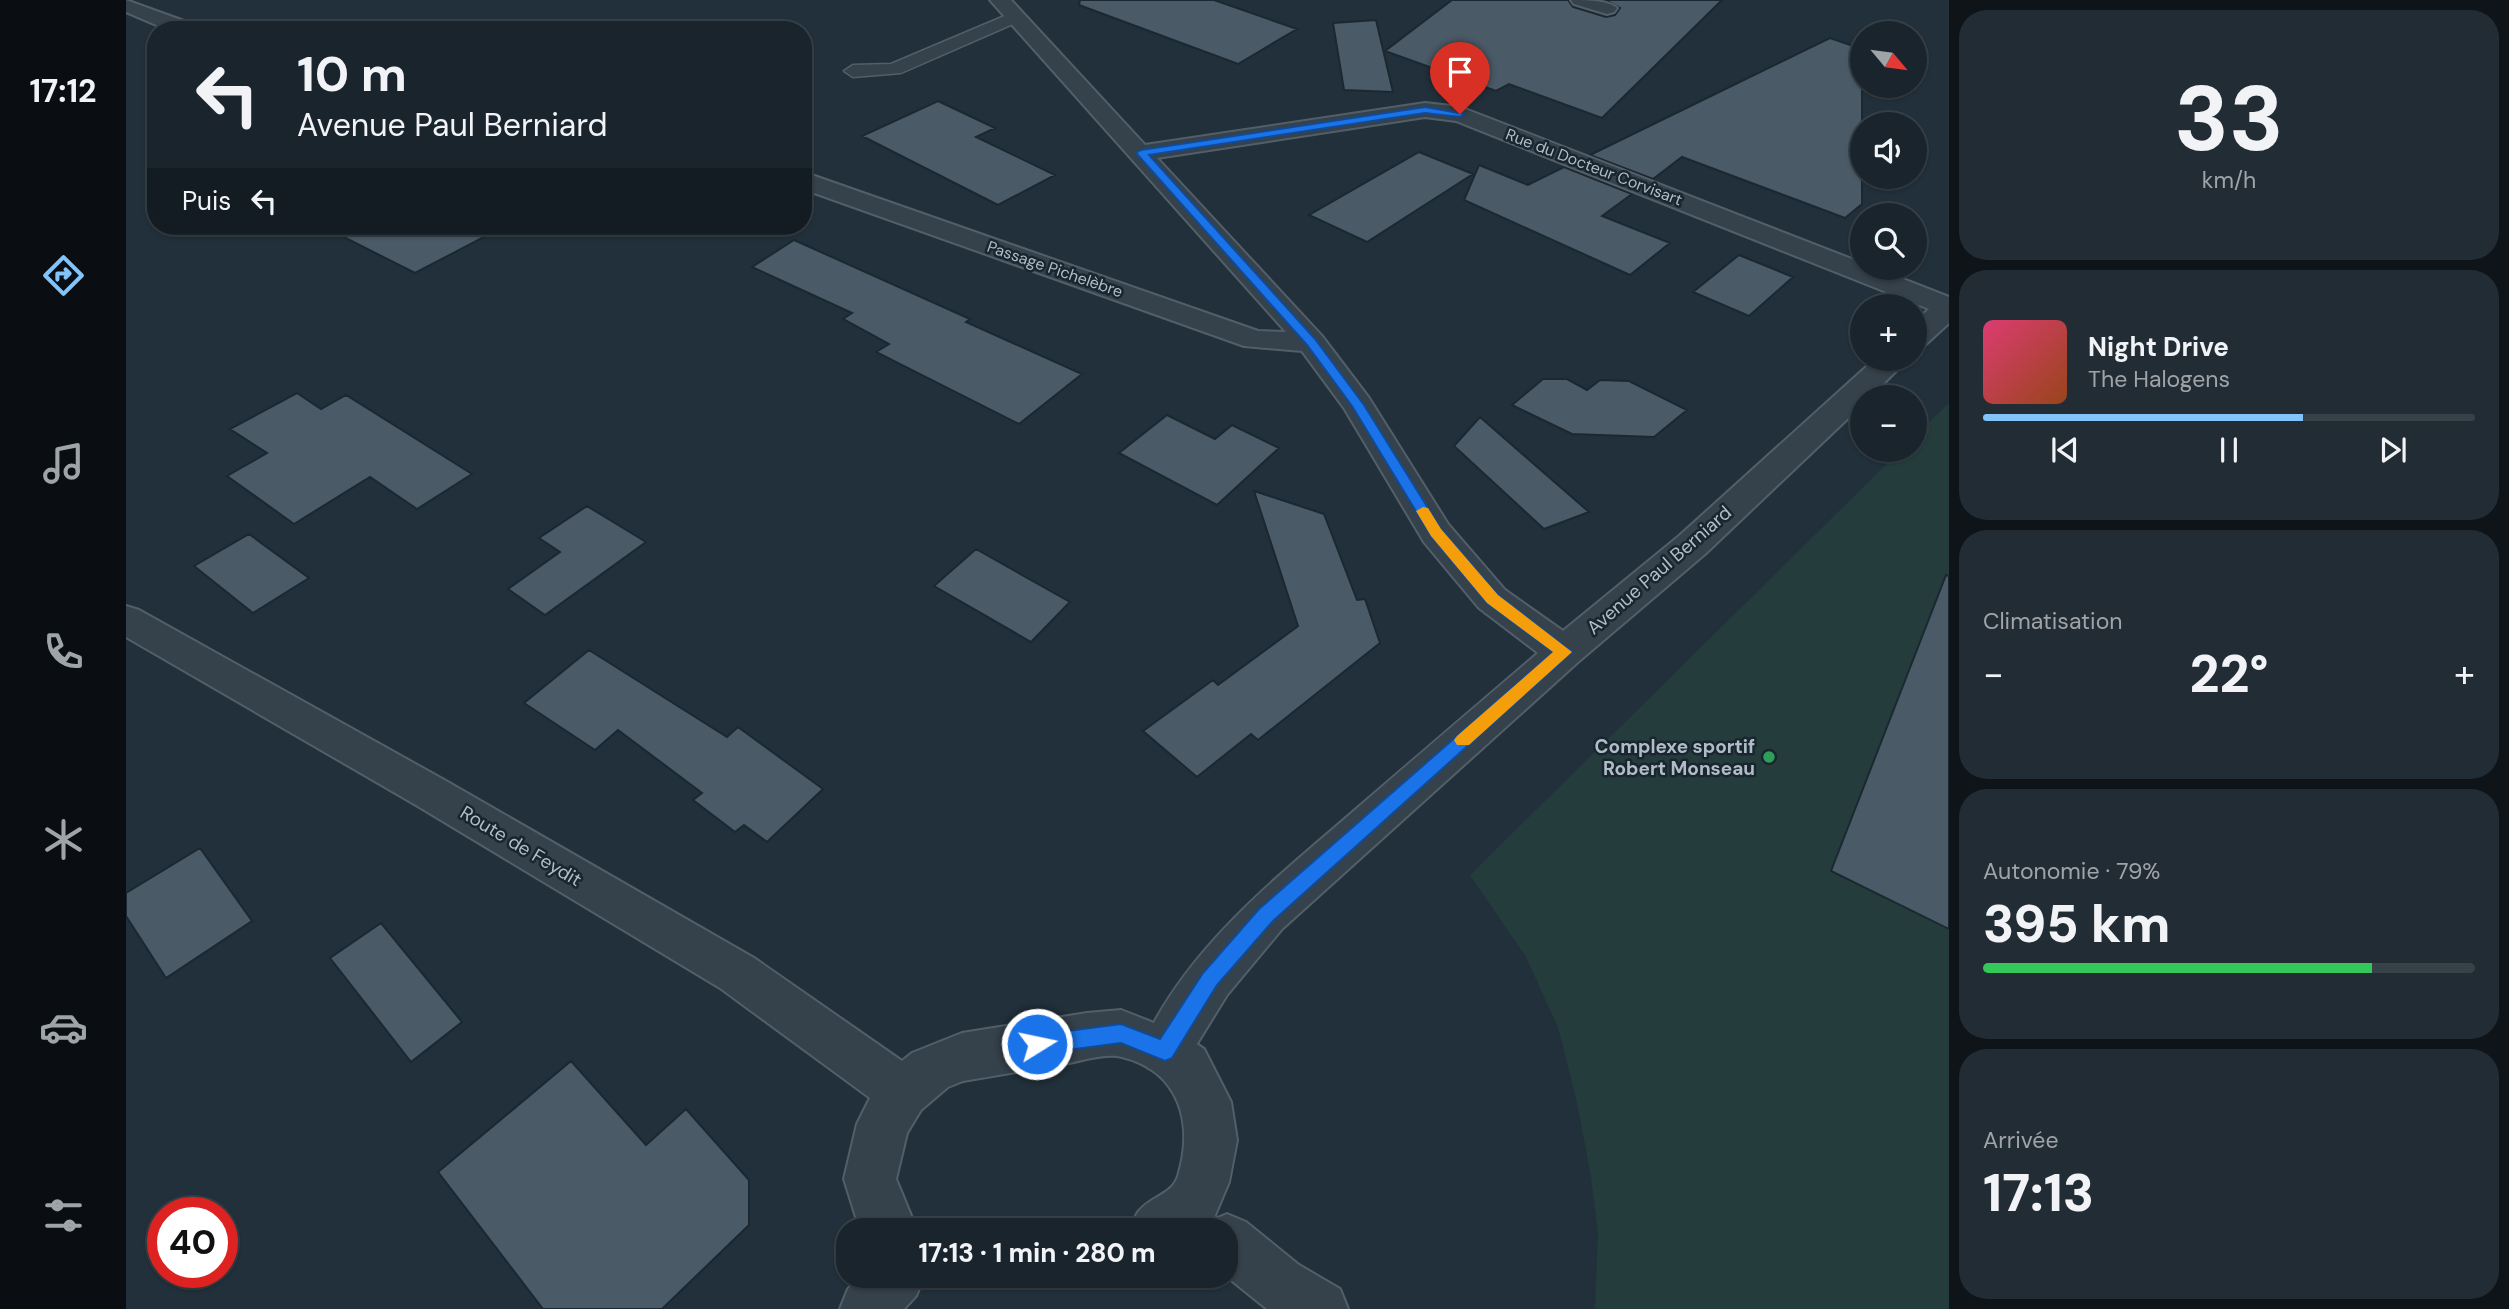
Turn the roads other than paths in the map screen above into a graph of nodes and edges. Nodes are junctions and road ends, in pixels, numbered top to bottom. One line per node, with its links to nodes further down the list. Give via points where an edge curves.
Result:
1 (1581, 0): 4 (street)
2 (126, 5): 6 (street)
3 (173, 5): 6 (street)
4 (1607, 8)
5 (1007, 9): 8 (lane, via 894,69); 9 (street)
6 (149, 14): 7 (street)
7 (166, 21)
8 (853, 71)
9 (1141, 153): 11 (street, Rue du Docteur Corvisart, via 1425,110 1460,114); 13 (street)
10 (812, 183): 13 (street, Passage Pichelèbre, via 1255,340)
11 (1949, 307): 12 (street)
12 (1927, 327)
13 (1311, 342): 16 (street, via 1358,405 1436,533 1492,599)
14 (1880, 371): 16 (street, Avenue Paul Berniard, via 1692,545)
15 (126, 620): 18 (street, Route de Feydit, via 737,973)
16 (1564, 652): 17 (street, Avenue Paul Berniard, via 1266,915 1210,979)
17 (1165, 1051): 18 (street, via 1121,1034 1087,1036 962,1057 930,1070); 20 (street, via 1186,1066 1206,1102 1211,1140)
18 (903, 1092): 19 (street, via 883,1124 870,1179)
19 (882, 1218)
20 (1199, 1218)
21 (1238, 1256): 24 (street)
22 (886, 1288): 23 (street)
23 (868, 1309)
24 (1320, 1309)

